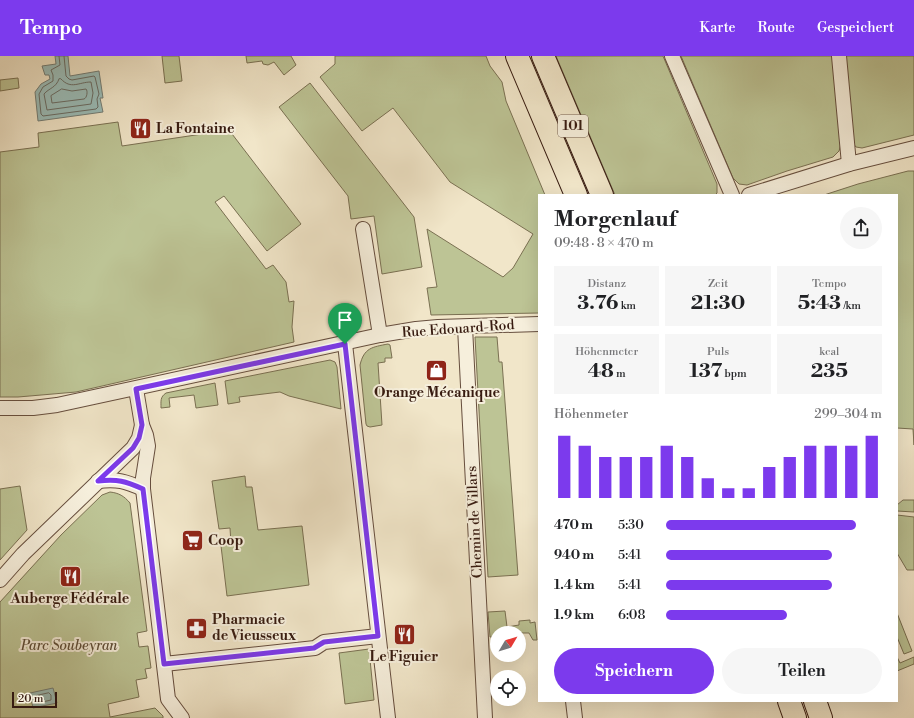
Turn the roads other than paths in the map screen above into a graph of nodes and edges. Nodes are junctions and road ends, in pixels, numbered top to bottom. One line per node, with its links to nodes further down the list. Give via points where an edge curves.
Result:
1 (517, 56): 7 (main road, 101)
2 (543, 56): 8 (main road, 101)
3 (672, 56): 9 (street)
4 (839, 56): 6 (street)
5 (914, 148): 6 (street)
6 (849, 164): 10 (street)
7 (576, 194)
8 (602, 194)
9 (732, 194)
10 (752, 194)
11 (363, 229): 14 (street)
12 (538, 324): 13 (street, Rue Edouard-Rod)
13 (465, 327): 14 (street, Rue Edouard-Rod, via 416,329); 29 (street, Chemin de Villars)
14 (380, 335): 15 (street, Rue Edouard-Rod)
15 (345, 344): 16 (street, Rue Edouard-Rod); 22 (street)
16 (136, 389): 17 (street, Rue Edouard-Rod, via 57,405); 18 (street)
17 (0, 408)
18 (142, 425): 19 (street, via 133,448); 20 (street, via 148,446)
19 (98, 481): 20 (street, via 124,481); 21 (street)
20 (143, 489): 23 (street)
21 (0, 580)
22 (378, 636): 23 (street, via 324,642 314,648); 28 (street)
23 (164, 664): 27 (street, via 168,699)
24 (573, 702): 30 (street)
25 (789, 702): 31 (main road)
26 (815, 702): 32 (main road)
27 (182, 718)
28 (388, 718)
29 (485, 718)
30 (575, 718)
31 (795, 718)
32 (821, 718)

